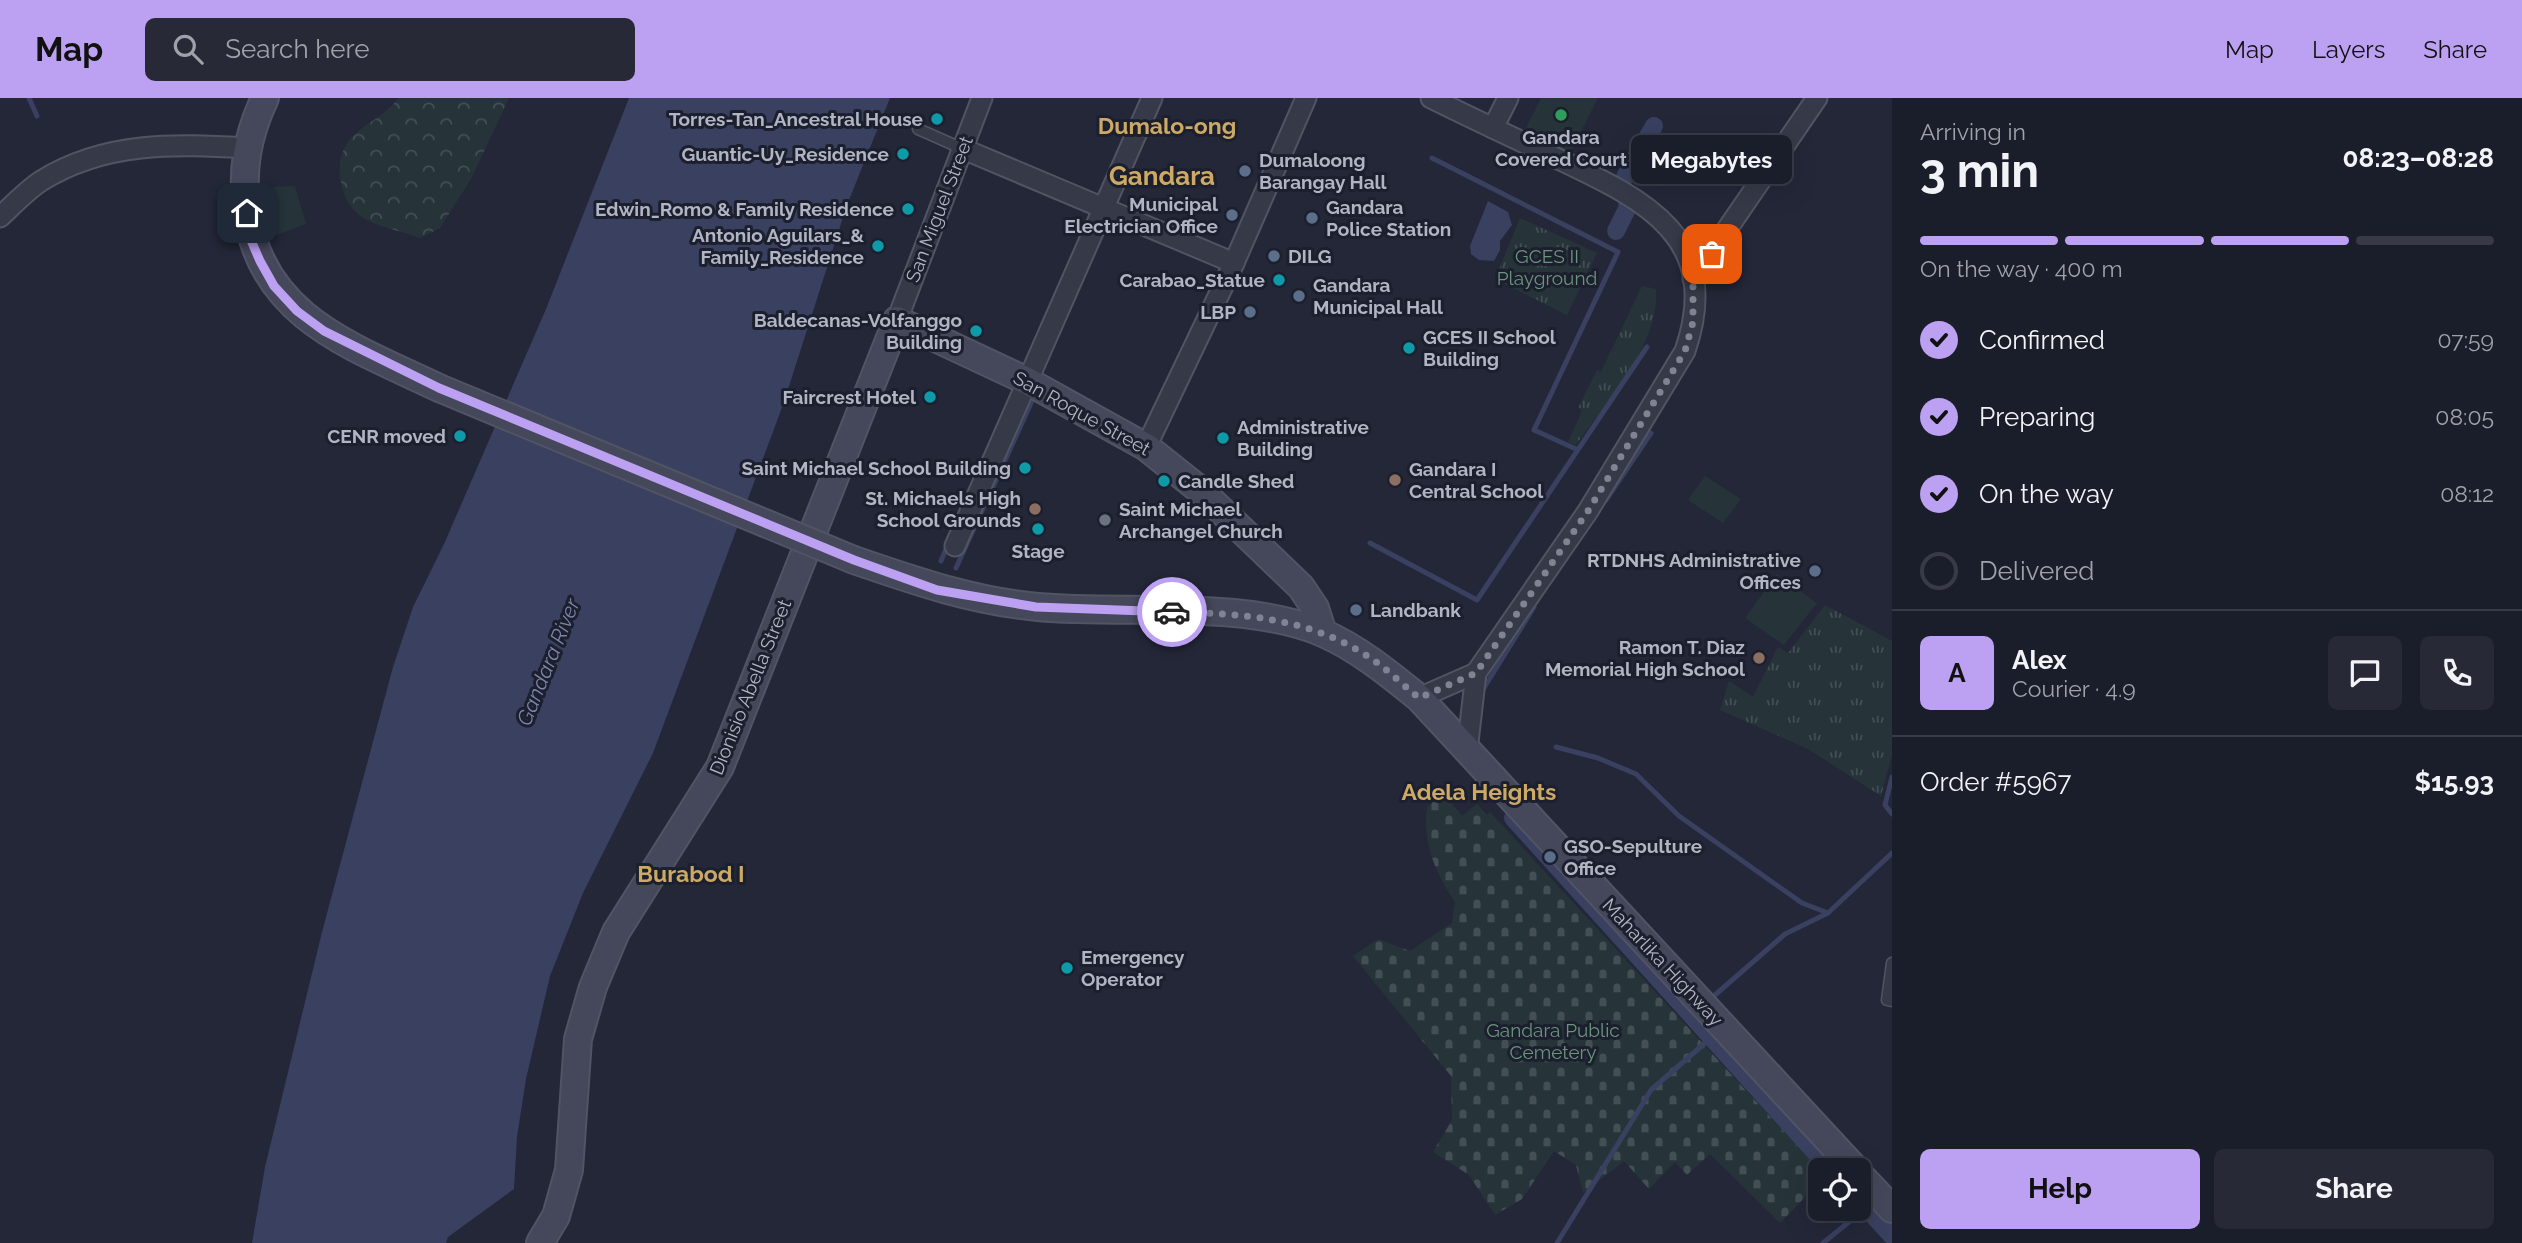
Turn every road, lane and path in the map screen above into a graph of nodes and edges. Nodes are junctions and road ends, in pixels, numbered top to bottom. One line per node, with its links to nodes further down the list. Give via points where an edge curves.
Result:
1 (265, 98): 10 (main road, Maharlika Highway)
2 (982, 98): 11 (street, San Miguel Street)
3 (1153, 98): 12 (street)
4 (1306, 98): 14 (street)
5 (1431, 98): 8 (street)
6 (1508, 98): 8 (street)
7 (1817, 98): 15 (street)
8 (1493, 128): 15 (street, via 1646,204 1672,232)
9 (918, 129): 11 (lane)
10 (247, 148): 13 (street, via 172,144 125,148 70,165 40,182); 20 (main road, Maharlika Highway, bridge, via 243,187 250,238 274,286 324,331 439,388 937,590 981,600 1083,611 1214,613 1289,621)
11 (961, 148): 12 (street); 16 (street, San Miguel Street)
12 (1106, 208): 14 (street); 17 (street)
13 (0, 217)
14 (1234, 263): 18 (street)
15 (1693, 279): 21 (street, via 1692,332 1685,351 1588,511)
16 (897, 320): 17 (main road, San Roque Street); 29 (main road, Dionisio Abella Street, via 724,759 616,932 593,987 578,1039 569,1170 556,1216)
17 (1027, 381): 18 (main road, San Roque Street); 19 (street)
18 (1146, 447): 20 (main road, San Roque Street, via 1194,484 1301,587 1315,608)
19 (955, 547)
20 (1323, 633): 22 (main road, Maharlika Highway, via 1369,657)
21 (1476, 673): 22 (street); 23 (street)
22 (1419, 698): 23 (main road, Maharlika Highway)
23 (1467, 751): 26 (main road, Maharlika Highway)
24 (1892, 963): 25 (lane, via 1887,1000)
25 (1892, 1001)
26 (1845, 1158)
27 (1871, 1186): 28 (main road, Maharlika Highway)
28 (1892, 1209)
29 (540, 1243)

